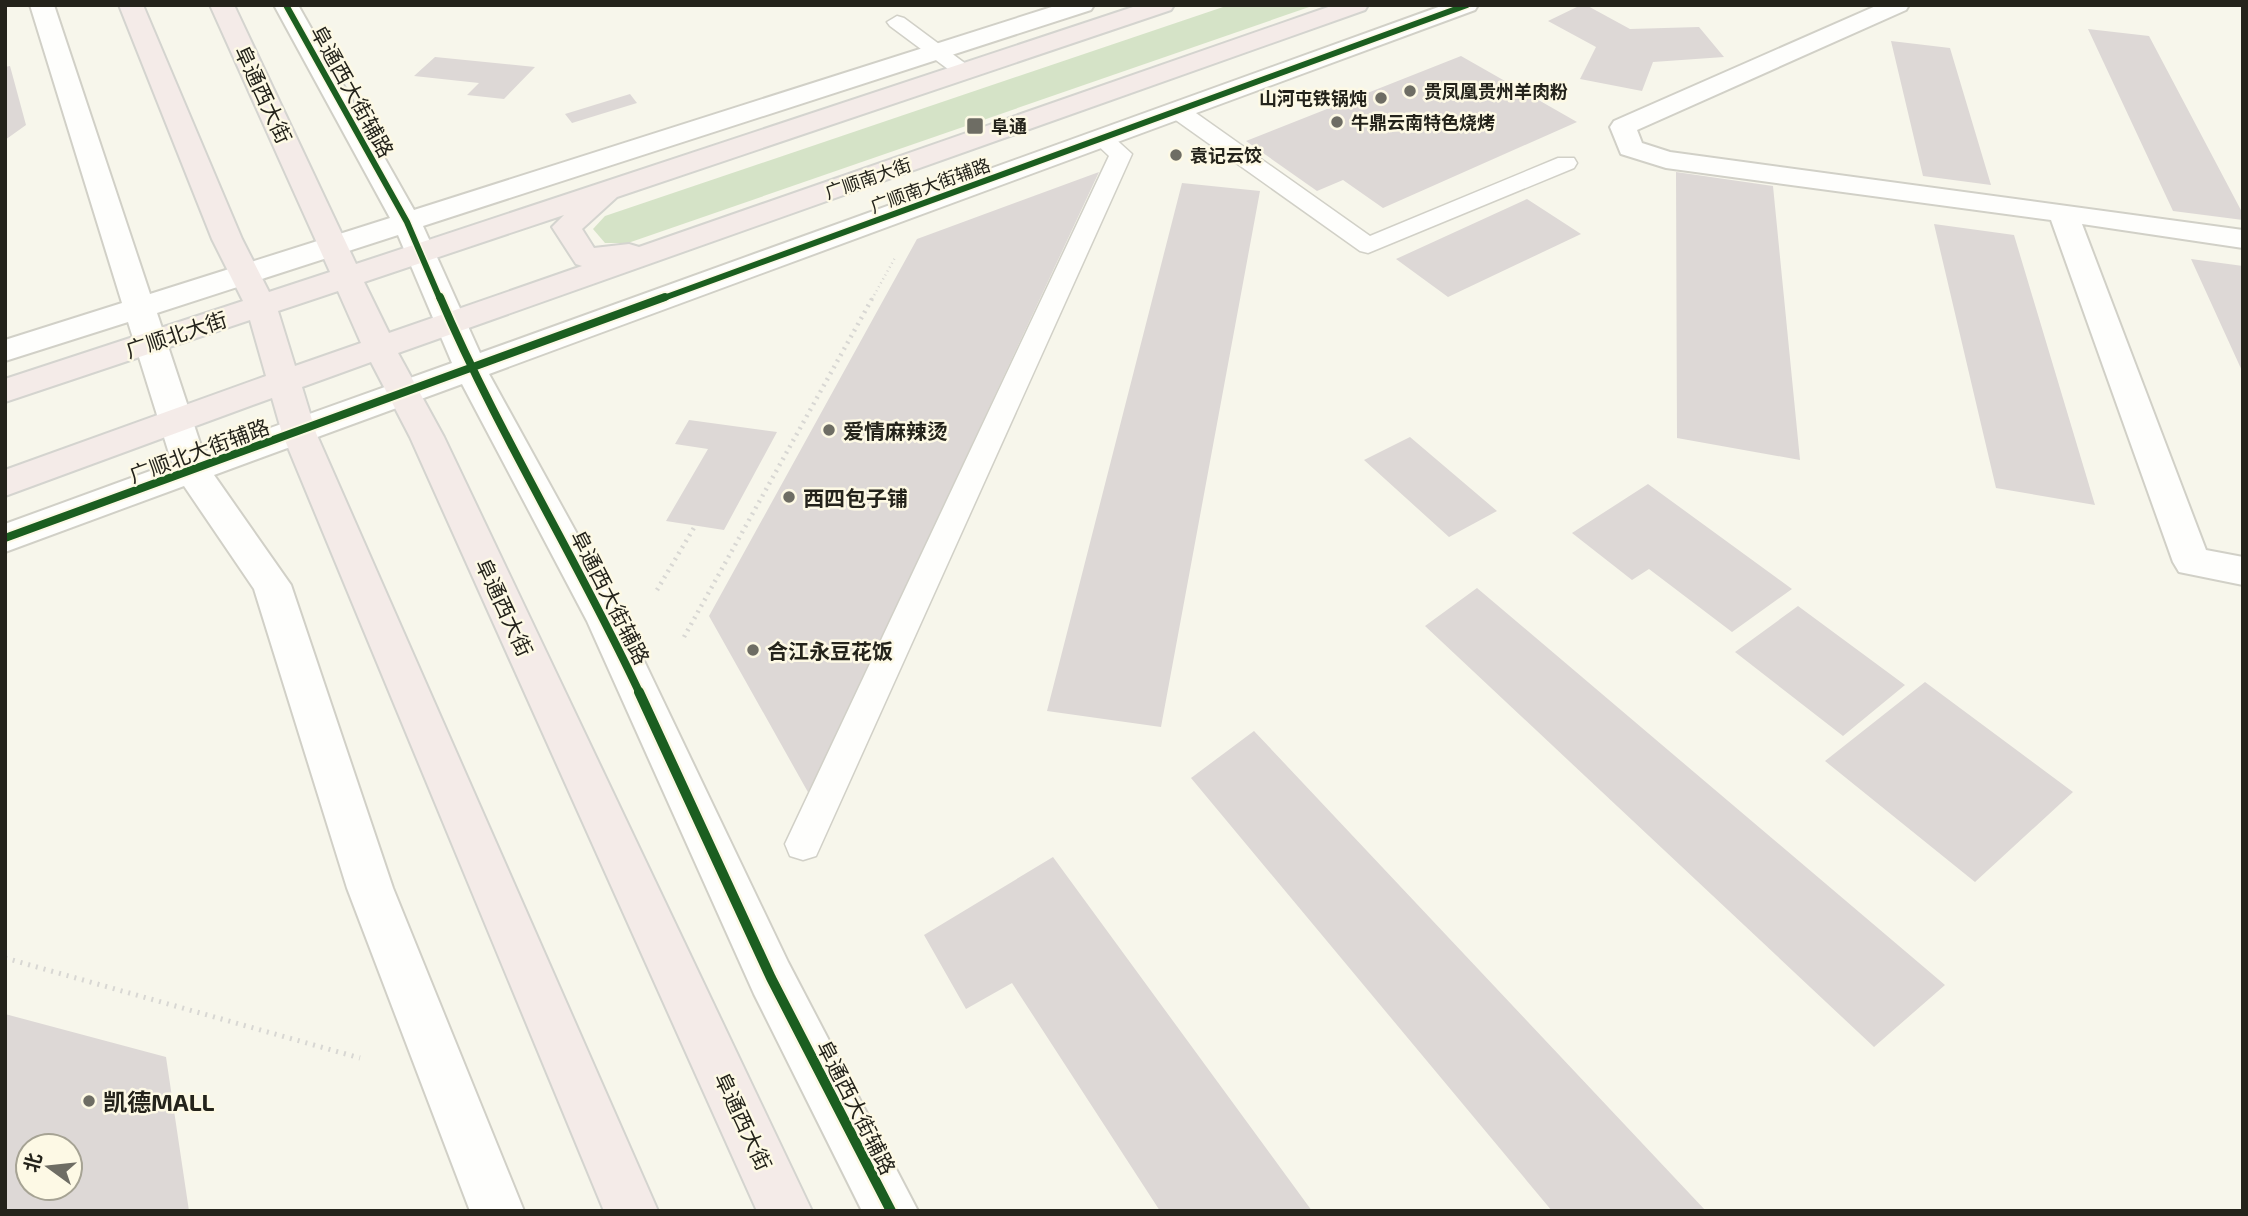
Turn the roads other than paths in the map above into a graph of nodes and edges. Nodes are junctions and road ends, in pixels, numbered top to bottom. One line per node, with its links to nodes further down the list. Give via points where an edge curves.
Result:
1 (42, 5): 26 (street)
2 (131, 5): 22 (main road)
3 (222, 5): 20 (main road, 阜通西大街)
4 (286, 5): 18 (street, 阜通西大街辅路)
5 (1083, 5): 11 (street)
6 (1163, 5): 12 (main road)
7 (1357, 5): 21 (main road, 广顺南大街)
8 (1467, 5): 13 (street, 广顺南大街辅路)
9 (1898, 5): 17 (street, via 1623,127 1631,148 1666,160)
10 (897, 22): 11 (lane)
11 (938, 52): 12 (lane); 18 (street)
12 (963, 71): 16 (main road)
13 (1178, 111): 14 (street, 广顺南大街辅路); 15 (lane, via 1368,246)
14 (1102, 139): 29 (street, 广顺南大街辅路); 39 (lane, via 1121,153)
15 (1566, 163)
16 (618, 185): 18 (main road); 21 (main road, via 566,227 586,258)
17 (2063, 213): 19 (street); 38 (street, via 2192,562)
18 (413, 237): 20 (street); 23 (main road); 25 (street, 阜通西大街辅路)
19 (2243, 239)
20 (333, 246): 22 (street); 23 (main road, 阜通西大街)
21 (667, 248): 25 (main road, 广顺南大街)
22 (244, 274): 24 (main road); 26 (street)
23 (347, 276): 24 (main road, 广顺北大街); 27 (main road, 阜通西大街)
24 (261, 306): 26 (main road, 广顺北大街); 30 (main road)
25 (451, 324): 27 (main road, 广顺南大街); 29 (street, 阜通西大街辅路)
26 (145, 325): 28 (street); 31 (main road, 广顺北大街); 33 (street)
27 (380, 349): 30 (main road, 广顺南大街); 32 (main road, 阜通西大街)
28 (5, 351)
29 (471, 370): 32 (street, 广顺南大街辅路); 43 (street, 阜通西大街辅路, via 606,621 771,978)
30 (282, 382): 33 (main road); 34 (main road)
31 (5, 391)
32 (403, 394): 34 (street, 广顺北大街辅路); 42 (main road, 阜通西大街)
33 (175, 421): 35 (street); 36 (main road)
34 (299, 433): 35 (street, 广顺北大街辅路); 41 (main road)
35 (191, 471): 37 (street, 广顺北大街辅路); 40 (street, via 272,585 370,888)
36 (5, 483)
37 (5, 538)
38 (2243, 570)
39 (803, 844)
40 (497, 1211)
41 (631, 1211)
42 (785, 1211)
43 (891, 1211)

